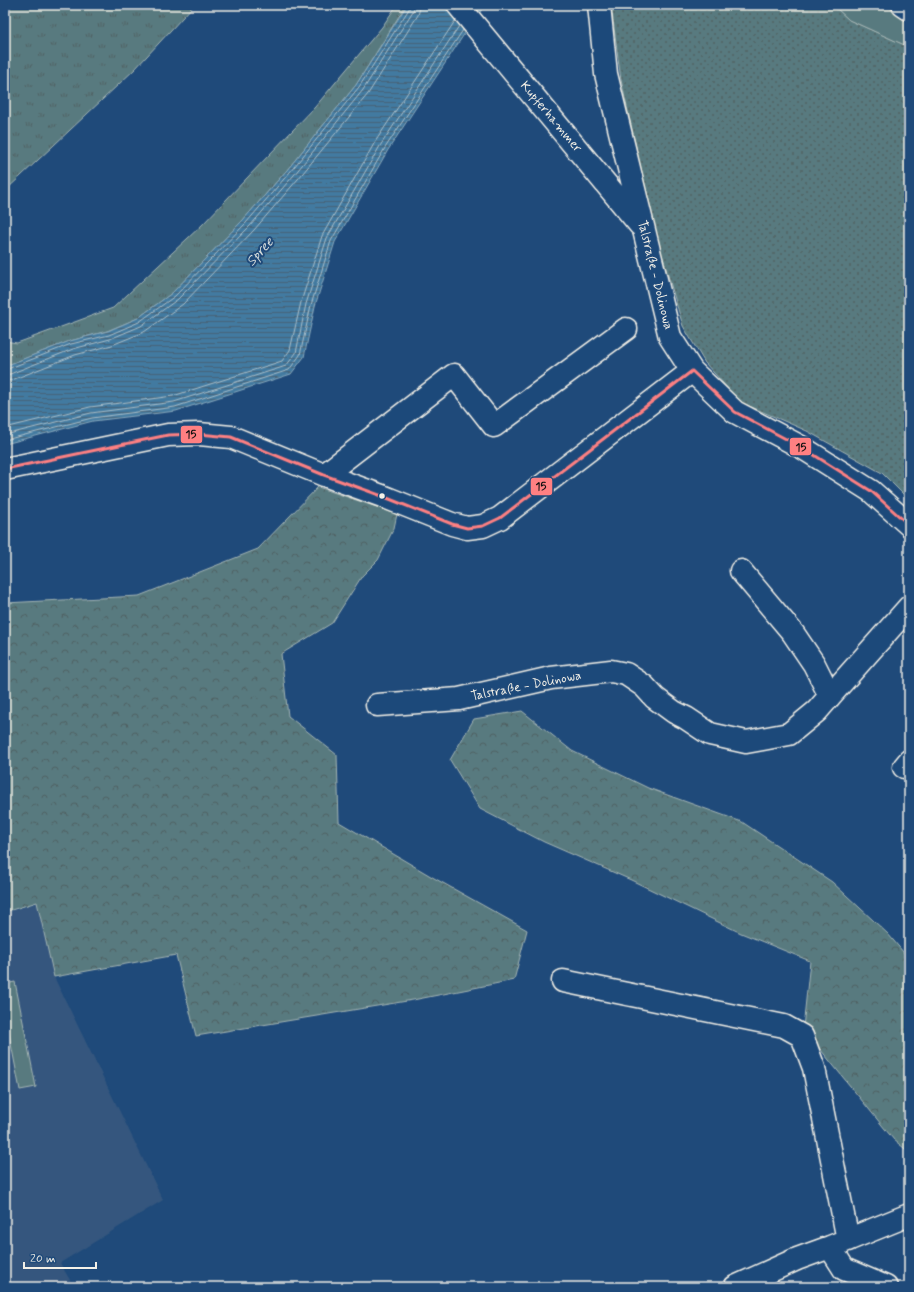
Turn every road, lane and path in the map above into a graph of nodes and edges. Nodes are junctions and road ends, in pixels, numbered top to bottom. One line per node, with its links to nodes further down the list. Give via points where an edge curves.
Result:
1 (458, 5): 5 (street, Kupferhammer)
2 (599, 5): 5 (street, Talstraße - Dolinowa, via 606,74)
3 (903, 5): 4 (street)
4 (909, 9)
5 (643, 229): 7 (street, Talstraße - Dolinowa, via 670,337)
6 (626, 329): 9 (street, via 494,426 454,375)
7 (692, 371): 9 (street, via 500,518 483,526 466,528 452,524); 10 (street, Talstraße - Dolinowa, via 734,412 803,448 871,491)
8 (5, 468): 9 (street, via 168,435 199,434 231,437)
9 (324, 475)
10 (909, 526)
11 (741, 571): 13 (street, via 793,633 814,664)
12 (909, 607): 13 (street, Talstraße - Dolinowa)
13 (830, 696): 14 (street, Talstraße - Dolinowa, via 817,711 789,734 746,742 710,734 674,712 626,674 611,671 551,678 458,699)
14 (377, 706)
15 (563, 981): 17 (street, via 784,1026 802,1036 814,1068)
16 (909, 1215): 17 (street)
17 (839, 1244): 18 (street, via 797,1259); 19 (street, via 844,1269)
18 (744, 1285)
19 (886, 1287)

